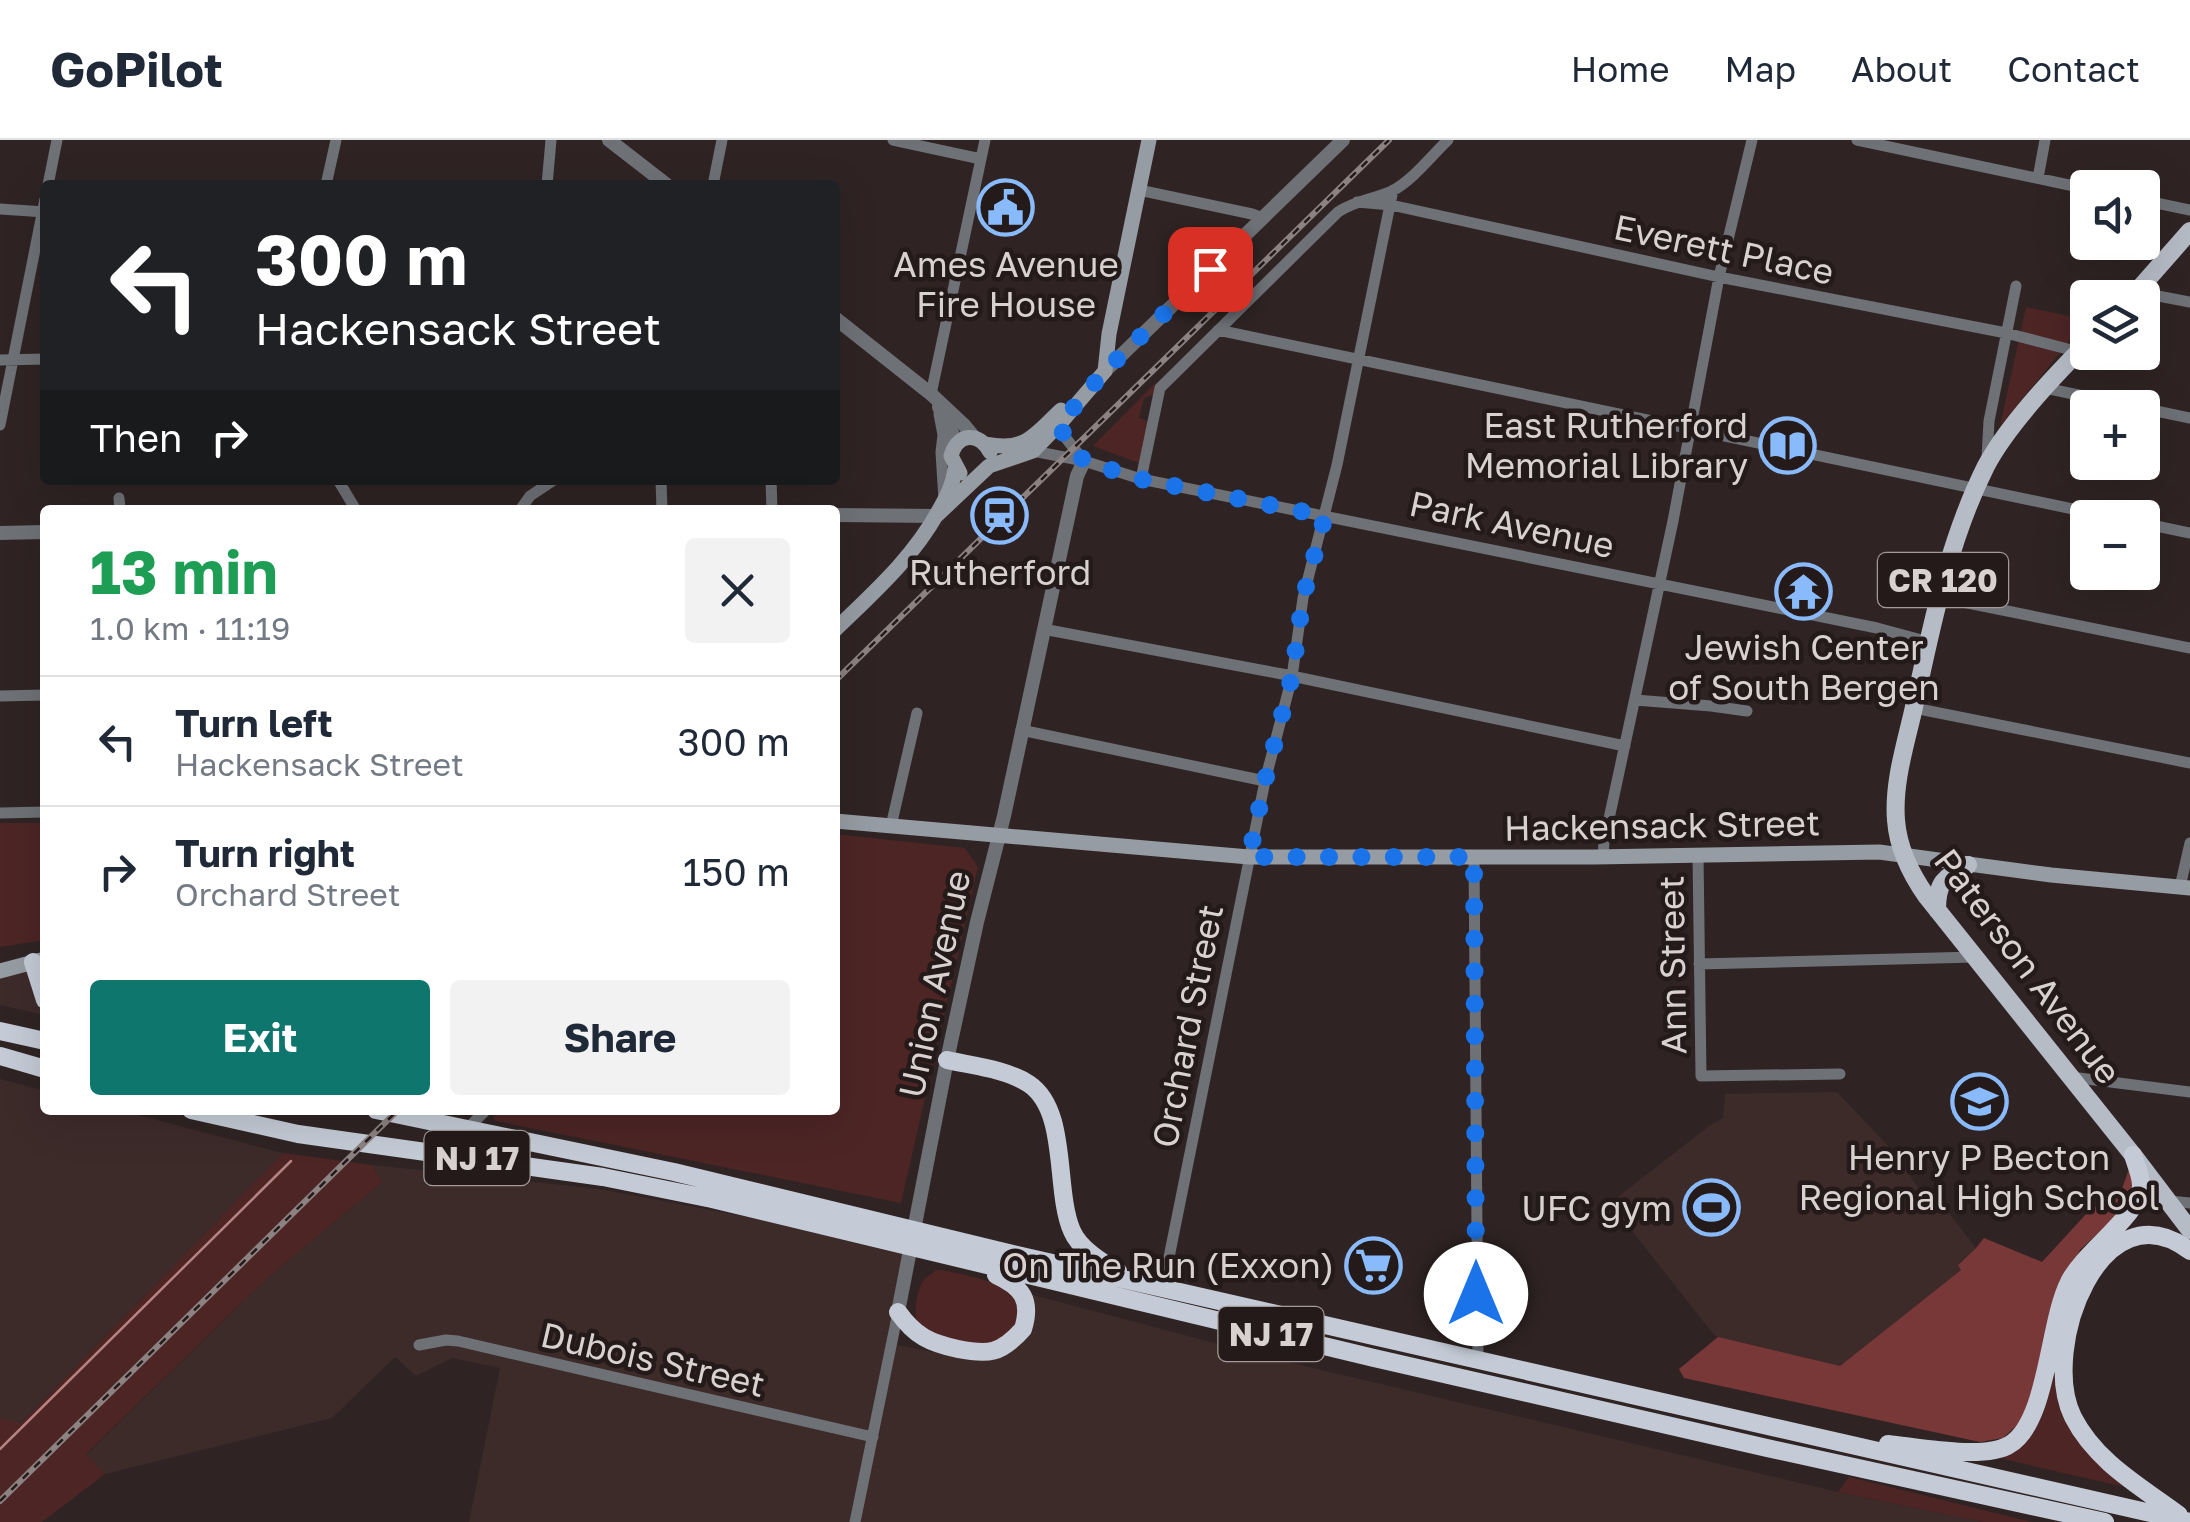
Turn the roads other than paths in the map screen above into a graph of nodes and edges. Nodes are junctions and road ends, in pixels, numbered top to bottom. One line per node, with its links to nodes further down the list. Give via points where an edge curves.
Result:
1 (57, 140): 16 (street)
2 (336, 140): 17 (street)
3 (551, 140): 18 (street)
4 (609, 140): 19 (street)
5 (722, 140): 20 (street)
6 (893, 140): 14 (street)
7 (985, 140): 14 (street)
8 (1149, 140): 22 (main road)
9 (1343, 140): 30 (street)
10 (1448, 140): 23 (street)
11 (1752, 140): 33 (street)
12 (1858, 140): 15 (street)
13 (2044, 140): 15 (street)
14 (981, 158): 49 (street)
15 (2038, 178): 21 (street)
16 (49, 180)
17 (327, 180)
18 (547, 180)
19 (657, 180)
20 (713, 180)
21 (2070, 185)
22 (1139, 190): 30 (street); 46 (main road)
23 (1393, 190): 24 (street); 26 (street, Orchard Street)
24 (1357, 202): 26 (street, Everett Place); 39 (street, via 1338,212)
25 (2160, 204): 29 (street)
26 (1391, 205): 33 (street, Everett Place); 42 (street, Orchard Street)
27 (40, 208): 28 (street)
28 (0, 209)
29 (2190, 210)
30 (1263, 218): 46 (street)
31 (40, 224): 43 (street)
32 (2190, 231): 34 (main road)
33 (1719, 277): 40 (street, Everett Place); 54 (street)
34 (2147, 280)
35 (2016, 286): 40 (street)
36 (2160, 298): 37 (street)
37 (2190, 302)
38 (840, 322): 49 (street)
39 (1218, 330): 42 (street); 62 (street, via 1160,388)
40 (2006, 333): 41 (street, Everett Place); 59 (street)
41 (2070, 345)
42 (1358, 358): 54 (street); 69 (street, Orchard Street)
43 (6, 360): 44 (street); 52 (street)
44 (40, 360)
45 (2070, 361): 47 (main road, Paterson Avenue / CR 120)
46 (1105, 371): 53 (main road); 56 (main road)
47 (2045, 388): 48 (street); 59 (main road, Paterson Avenue / CR 120)
48 (2070, 393)
49 (934, 399): 55 (street); 57 (street); 67 (street, via 943,434)
50 (2160, 412): 51 (street)
51 (2190, 418)
52 (0, 425)
53 (1058, 426): 56 (main road); 58 (street)
54 (1691, 429): 64 (street); 74 (street)
55 (979, 440): 56 (main road); 57 (main road, via 960,440); 61 (main road, via 991,456)
56 (1028, 447): 58 (street, Park Avenue); 61 (main road)
57 (953, 448): 60 (main road)
58 (1084, 461): 62 (street, Park Avenue); 77 (street, Union Avenue)
59 (1986, 466): 64 (main road, Paterson Avenue / CR 120)
60 (956, 469): 61 (main road, via 964,476); 67 (main road)
61 (983, 471): 67 (main road)
62 (1140, 479): 69 (street, Park Avenue)
63 (546, 485): 65 (street)
64 (1976, 488): 66 (street); 75 (main road, Paterson Avenue / CR 120)
65 (524, 505)
66 (2070, 508)
67 (940, 509): 68 (street); 76 (main road, via 902,565)
68 (840, 515)
69 (1325, 516): 74 (street, Park Avenue); 80 (street, Orchard Street)
70 (2160, 527): 72 (street)
71 (40, 532): 73 (street)
72 (2190, 533)
73 (0, 534)
74 (1659, 584): 78 (street, Park Avenue); 83 (street)
75 (1938, 597): 78 (main road, Paterson Avenue / CR 120); 79 (street)
76 (840, 625)
77 (1043, 629): 80 (street); 87 (street, Union Avenue)
78 (1929, 642): 84 (main road, Paterson Avenue / CR 120)
79 (2190, 648)
80 (1292, 676): 88 (street); 90 (street, Orchard Street)
81 (40, 695): 82 (street)
82 (0, 696)
83 (1635, 700): 85 (street); 88 (street)
84 (1914, 708): 89 (street); 98 (main road, Paterson Avenue / CR 120, via 1896,790)
85 (1747, 712)
86 (917, 713): 94 (street)
87 (1021, 730): 90 (street); 95 (street, Union Avenue)
88 (1625, 746): 101 (street)
89 (2190, 763)
90 (1265, 781): 99 (street, Orchard Street)
91 (40, 812): 92 (street)
92 (0, 814)
93 (840, 821): 94 (main road, Hackensack Street)
94 (891, 826): 95 (main road, Hackensack Street)
95 (999, 837): 99 (main road, Hackensack Street); 112 (street, Union Avenue)
96 (2190, 843): 103 (street)
97 (1698, 854): 98 (main road, Hackensack Street); 101 (main road, Hackensack Street); 107 (street, Ann Street)
98 (1904, 856): 102 (main road, Hackensack Street); 104 (main road, Paterson Avenue / CR 120)
99 (1249, 857): 100 (main road, Hackensack Street); 129 (street, Orchard Street)
100 (1474, 857): 101 (main road, Hackensack Street); 132 (street)
101 (1604, 857)
102 (1968, 865): 103 (main road, Hackensack Street); 104 (main road, via 1937,889)
103 (2185, 888)
104 (1936, 910): 105 (main road, Paterson Avenue / CR 120)
105 (1976, 957): 107 (street); 115 (main road, Paterson Avenue / CR 120)
106 (39, 960): 108 (main road)
107 (1699, 964): 114 (street, Ann Street, via 1701,1076)
108 (0, 971)
109 (0, 1031): 110 (highway)
110 (40, 1040)
111 (0, 1056): 113 (highway)
112 (947, 1060): 125 (street, Union Avenue); 128 (highway, via 1031,1085 1048,1107 1073,1234 1102,1263)
113 (40, 1067)
114 (1840, 1074)
115 (2071, 1077): 116 (street); 121 (main road, Paterson Avenue / CR 120)
116 (2190, 1092)
117 (213, 1115): 125 (highway, NJ 17, via 298,1134 603,1176)
118 (398, 1115): 120 (highway, NJ 17)
119 (481, 1115): 120 (street)
120 (466, 1130): 125 (highway, NJ 17, via 674,1172)
121 (2134, 1155): 122 (main road, Paterson Avenue / CR 120); 134 (highway, via 2139,1198 2070,1280 2034,1413 2017,1440 1984,1452)
122 (2168, 1201): 123 (street); 124 (main road, Paterson Avenue / CR 120)
123 (2190, 1203)
124 (2190, 1230)
125 (913, 1239): 127 (highway, NJ 17); 128 (highway, NJ 17); 130 (street, Union Avenue)
126 (2190, 1251): 136 (highway, via 2146,1234 2107,1254 2074,1304 2062,1368 2071,1413 2084,1437)
127 (974, 1264): 130 (highway, via 1023,1292 1023,1330 1002,1348 985,1354 932,1343); 135 (highway, NJ 17)
128 (1141, 1282): 129 (highway, NJ 17)
129 (1163, 1287): 132 (highway, NJ 17)
130 (898, 1312): 133 (street, Union Avenue)
131 (419, 1345): 133 (street, Dubois Street, via 458,1341)
132 (1478, 1358): 134 (highway, NJ 17)
133 (873, 1438): 137 (street, Union Avenue)
134 (1816, 1438): 136 (highway, NJ 17)
135 (2068, 1517): 138 (highway, NJ 17)
136 (2188, 1521)
137 (855, 1522)
138 (2105, 1522)

